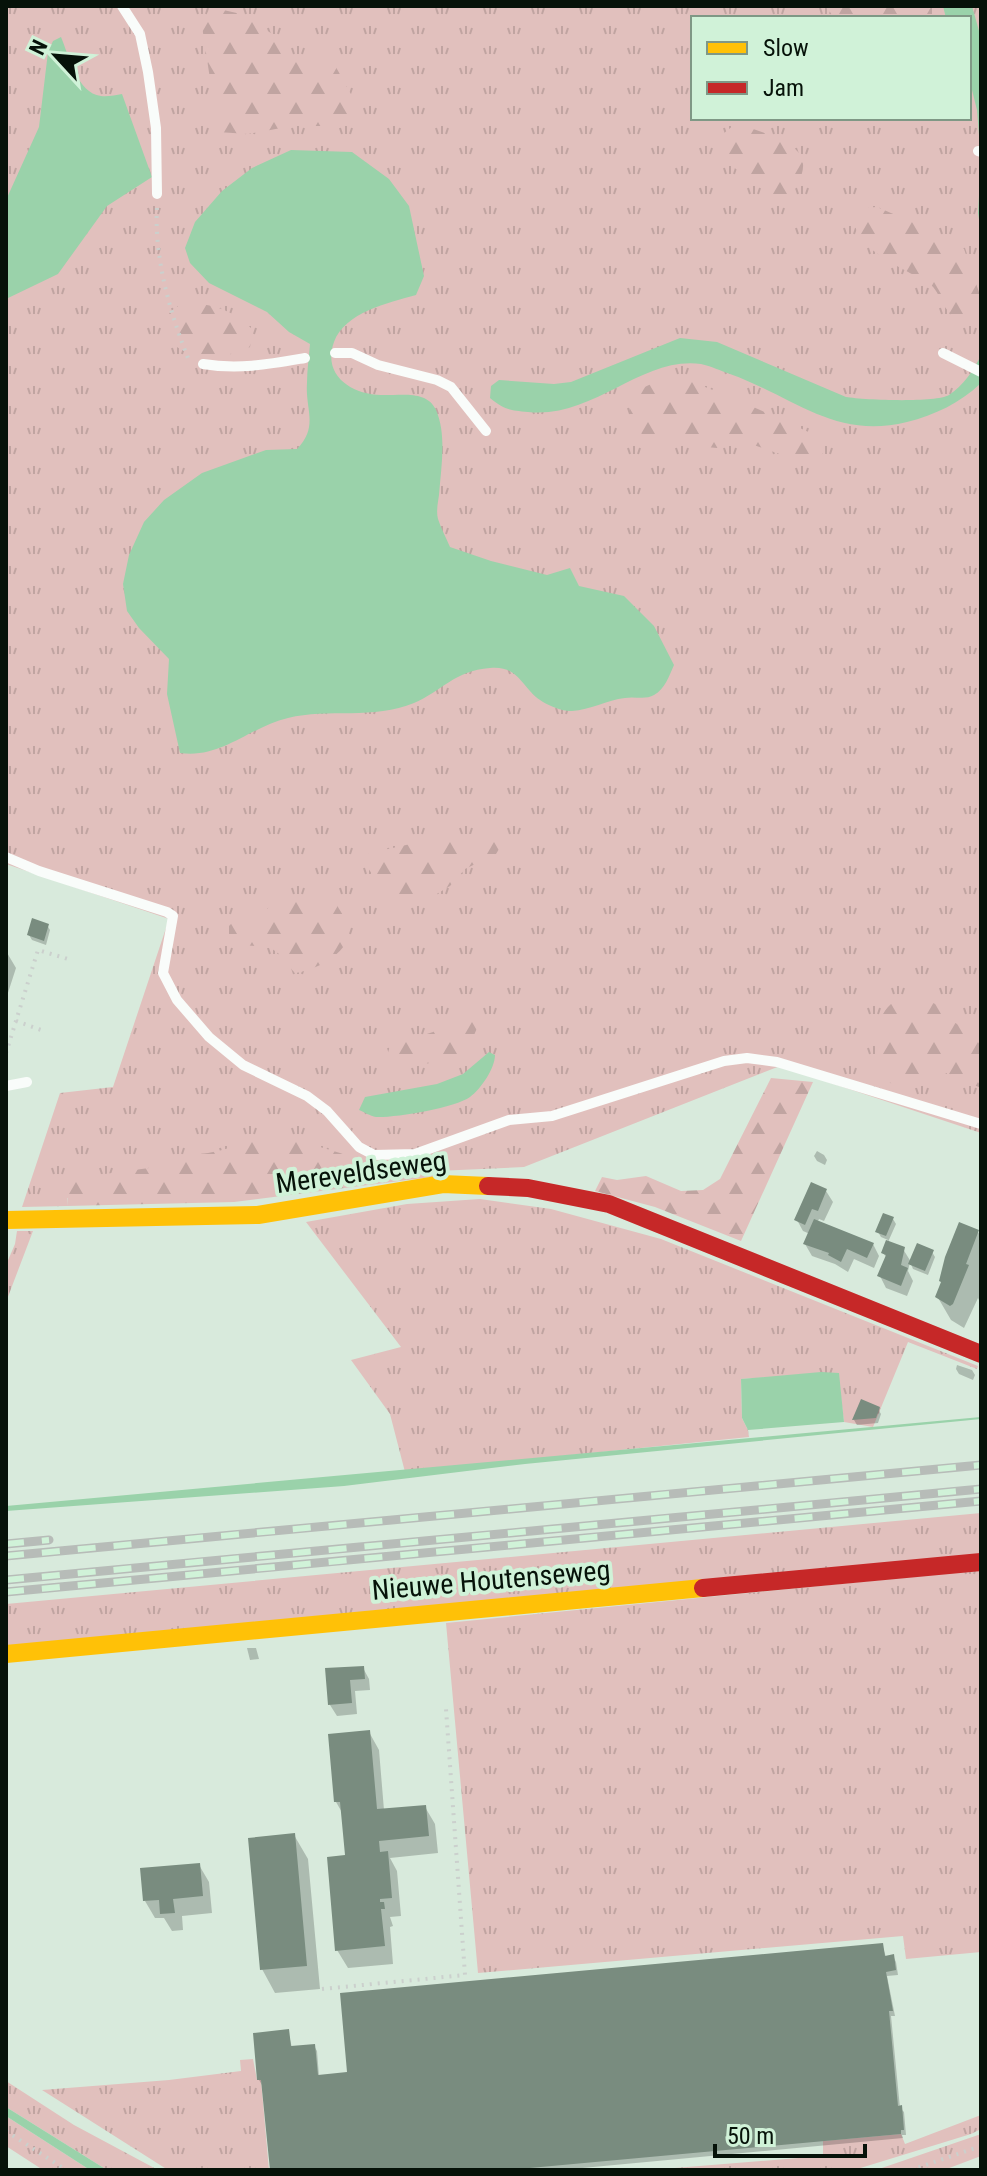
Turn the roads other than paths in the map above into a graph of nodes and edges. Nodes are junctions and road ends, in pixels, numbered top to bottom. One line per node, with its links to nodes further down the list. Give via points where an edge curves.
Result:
1 (122, 6): 2 (lane, via 140,34 148,72)
2 (157, 194)
3 (335, 353): 8 (lane, via 352,353 451,387)
4 (943, 353): 7 (lane)
5 (305, 358): 6 (lane, via 258,367)
6 (203, 364)
7 (981, 372)
8 (486, 431)
9 (6, 857): 12 (lane, via 173,916 163,973 177,1000 243,1065 307,1096 374,1155 415,1154 509,1120 552,1116 747,1058 777,1062)
10 (27, 1082): 11 (lane)
11 (6, 1086)
12 (981, 1124)
13 (6, 1220): 14 (street, Mereveldseweg, via 258,1215 443,1184 528,1188 622,1209)
14 (981, 1354)
15 (981, 1562): 16 (street, Nieuwe Houtenseweg)
16 (6, 1654)

